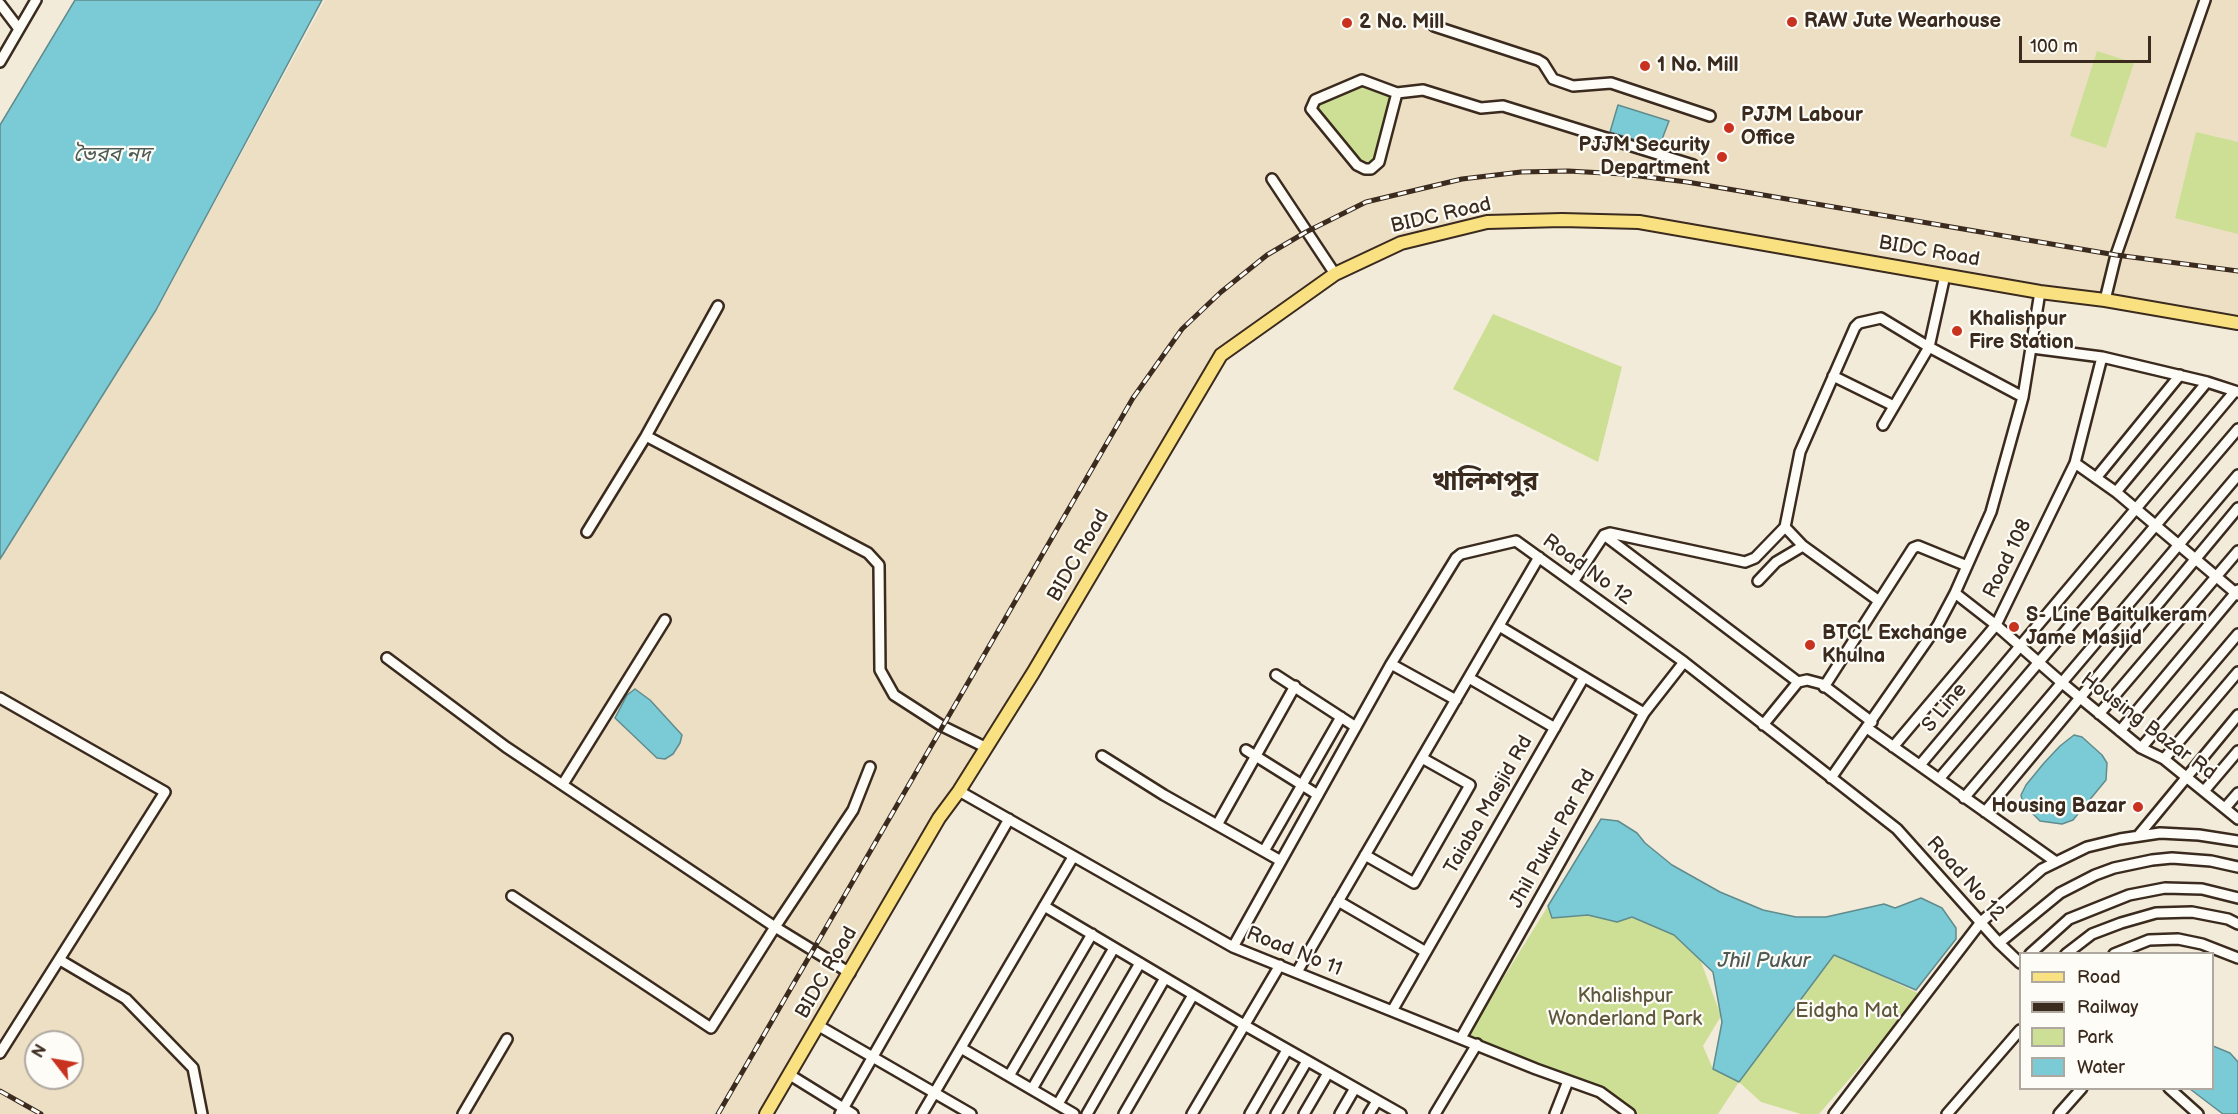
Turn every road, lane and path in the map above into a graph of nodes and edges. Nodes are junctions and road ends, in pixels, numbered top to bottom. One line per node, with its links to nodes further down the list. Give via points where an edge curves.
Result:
1 (36, 0): 5 (street)
2 (2205, 0): 14 (street, via 2116,255)
3 (0, 4): 5 (street)
4 (1434, 26): 8 (street, via 1538,60 1553,79 1573,86 1611,83)
5 (19, 29): 6 (street)
6 (0, 62)
7 (1397, 93): 7 (street, via 1379,162 1371,169 1357,165 1311,109 1315,100 1362,80); 9 (street, via 1423,90 1481,108 1503,106)
8 (1710, 117)
9 (1693, 165)
10 (1272, 178): 11 (street)
11 (1335, 274): 12 (main road, BIDC Road, via 1401,243 1486,222 1562,220 1639,222); 80 (main road, BIDC Road, via 1221,355)
12 (1944, 275): 13 (main road, BIDC Road); 17 (street)
13 (2040, 292): 14 (main road, BIDC Road); 18 (street)
14 (2105, 300): 16 (main road, BIDC Road)
15 (718, 306): 28 (street)
16 (2238, 323)
17 (1929, 347): 21 (street, via 1881,318 1859,323); 24 (street); 25 (street)
18 (2032, 348): 19 (street); 24 (street)
19 (2102, 357): 20 (street); 29 (street, Road 108)
20 (2180, 375): 22 (street); 31 (street)
21 (1833, 376): 25 (street); 36 (street, via 1800,452)
22 (2207, 382): 23 (street); 32 (street)
23 (2237, 392): 34 (street, S Line)
24 (2024, 397): 44 (street, via 1991,512)
25 (1894, 406): 26 (street)
26 (1883, 425)
27 (2238, 429): 35 (street)
28 (646, 436): 37 (street); 80 (street, via 868,554 879,565 880,670 894,695 942,726)
29 (2075, 463): 31 (street); 52 (street, Road 108)
30 (2238, 475): 39 (street)
31 (2096, 478): 32 (street)
32 (2116, 492): 34 (street)
33 (2238, 508): 43 (street)
34 (2136, 509): 35 (street); 55 (street, S Line)
35 (2156, 526): 39 (street); 58 (street)
36 (1785, 527): 38 (street, via 1755,558 1745,562 1610,533); 40 (street)
37 (587, 532)
38 (1604, 535): 47 (street); 64 (street)
39 (2178, 545): 43 (street); 65 (street)
40 (1803, 546): 46 (street, via 1776,562); 50 (street)
41 (2238, 551): 45 (street)
42 (1539, 557): 47 (street, Road No 12); 53 (street); 59 (street, Road No 12, via 1516,541 1461,554)
43 (2195, 559): 45 (street); 69 (street)
44 (1967, 566): 48 (street); 50 (street, via 1918,546)
45 (2216, 576): 49 (street); 72 (street)
46 (1758, 581)
47 (1573, 582): 57 (street, Road No 12)
48 (1955, 593): 52 (street, Housing Bazar Rd); 76 (street, via 1938,625)
49 (2237, 593): 79 (street)
50 (1879, 601): 67 (street)
51 (665, 620): 94 (street)
52 (1996, 625): 55 (street, Housing Bazar Rd); 81 (street, Road 108)
53 (1499, 626): 62 (street); 63 (street)
54 (2238, 634): 82 (street)
55 (2020, 646): 58 (street, Housing Bazar Rd); 89 (street, S Line)
56 (387, 658): 94 (street, via 506,747)
57 (1684, 662): 71 (street, Jhil Pukur Par Rd); 75 (street, Road No 12)
58 (2039, 662): 65 (street, Housing Bazar Rd); 93 (street)
59 (1391, 664): 70 (street); 77 (street, Road No 12)
60 (2238, 672): 88 (street)
61 (1276, 675): 66 (street)
62 (1584, 677): 71 (street); 78 (street, Taiaba Masjid Rd)
63 (1469, 678): 70 (street); 78 (street)
64 (1798, 682): 67 (street, via 1807,680); 75 (street)
65 (2061, 682): 69 (street, Housing Bazar Rd); 100 (street)
66 (1295, 686): 74 (street); 86 (street)
67 (1824, 687): 76 (street)
68 (0, 698): 130 (street, via 165,792)
69 (2080, 698): 72 (street, Housing Bazar Rd); 102 (street)
70 (1455, 700): 87 (street)
71 (1644, 713): 142 (street, Jhil Pukur Par Rd)
72 (2098, 714): 79 (street, Housing Bazar Rd)
73 (2238, 716): 91 (street)
74 (1341, 717): 77 (street); 95 (street)
75 (1763, 724): 92 (street, Road No 12)
76 (1870, 725): 81 (street); 92 (street)
77 (1356, 727): 99 (street, Road No 12)
78 (1554, 728): 125 (street, Taiaba Masjid Rd)
79 (2120, 730): 82 (street, Housing Bazar Rd)
80 (985, 747): 96 (main road, BIDC Road)
81 (1893, 747): 89 (street)
82 (2141, 748): 88 (street, Housing Bazar Rd)
83 (1246, 750): 86 (street)
84 (2238, 751): 97 (street)
85 (1102, 756): 105 (street)
86 (1255, 756): 95 (street); 105 (street)
87 (1422, 758): 109 (street); 109 (street, via 1470,785 1420,873 1414,883)
88 (2164, 759): 91 (street, Housing Bazar Rd)
89 (1920, 765): 93 (street)
90 (870, 767): 120 (street, via 853,810)
91 (2186, 777): 97 (street, Housing Bazar Rd); 106 (street)
92 (1831, 778): 118 (street, Road No 12, via 1897,829)
93 (1939, 779): 100 (street)
94 (563, 784): 120 (street)
95 (1302, 785): 99 (street); 108 (street)
96 (959, 791): 103 (street, Road No 11); 135 (main road, BIDC Road, via 939,818); 140 (main road, BIDC Road, via 947,821)
97 (2204, 791): 101 (street, Housing Bazar Rd)
98 (2238, 793): 101 (street)
99 (1318, 795): 111 (street, Road No 12)
100 (1965, 798): 102 (street)
101 (2225, 808): 104 (street, Housing Bazar Rd)
102 (1985, 812): 112 (street)
103 (1009, 819): 110 (street, Road No 11); 148 (street)
104 (2238, 819)
105 (1217, 825): 108 (street)
106 (2138, 836): 107 (street, via 2160,833); 112 (street, via 2087,848)
107 (2238, 841)
108 (1264, 851): 111 (street)
109 (1365, 855): 116 (street)
110 (1073, 857): 117 (street); 123 (street, Road No 11)
111 (1281, 861): 123 (street, Road No 12)
112 (2056, 862): 118 (street, via 2042,869)
113 (2238, 867): 122 (street, via 2172,858 2114,868 2060,893)
114 (512, 897): 120 (street, via 711,1028)
115 (2238, 897): 126 (street, via 2202,889 2165,888 2129,895 2069,919)
116 (1338, 902): 125 (street); 134 (street)
117 (1044, 906): 121 (street); 145 (street)
118 (1981, 922): 122 (street, Road No 12); 182 (street)
119 (2238, 924): 127 (street, via 2192,912 2156,914 2092,934)
120 (775, 927): 135 (street)
121 (1092, 934): 124 (street); 151 (street)
122 (1999, 943): 131 (street, Road No 12)
123 (1233, 947): 133 (street, Road No 11)
124 (1114, 948): 132 (street); 155 (street)
125 (1426, 952): 138 (street, Taiaba Masjid Rd)
126 (2032, 952)
127 (2069, 952)
128 (2119, 952): 129 (street, via 2149,940 2178,939)
129 (2238, 958)
130 (60, 960): 147 (street); 162 (street, via 126,999 194,1068)
131 (2019, 961)
132 (1140, 963): 136 (street); 160 (street)
133 (1280, 965): 134 (street, Road No 11); 139 (street)
134 (1297, 972): 138 (street, Road No 11)
135 (850, 973): 140 (main road, BIDC Road)
136 (1165, 978): 137 (street); 170 (street)
137 (1193, 995): 139 (street); 171 (street)
138 (1392, 1011): 142 (street, Road No 11)
139 (1246, 1026): 146 (street); 172 (street)
140 (822, 1028): 148 (street); 152 (main road, BIDC Road)
141 (2019, 1031): 183 (street)
142 (1461, 1038): 144 (street, Road No 11)
143 (507, 1039): 163 (street)
144 (1477, 1044): 153 (street, Road No 11); 179 (street)
145 (961, 1048): 151 (street); 158 (street)
146 (1287, 1050): 149 (street); 173 (street)
147 (0, 1053)
148 (873, 1059): 158 (street); 161 (street)
149 (1306, 1061): 150 (street); 174 (street)
150 (1328, 1073): 154 (street); 175 (street)
151 (1009, 1076): 155 (street)
152 (793, 1078): 161 (street); 164 (main road, BIDC Road); 165 (main road, BIDC Road)
153 (1568, 1081): 180 (street); 181 (street, Road No 11, via 1600,1092)
154 (1355, 1088): 159 (street); 176 (street)
155 (1032, 1089): 160 (street)
156 (2081, 1090): 184 (street)
157 (2170, 1090): 185 (street)
158 (935, 1093): 167 (street); 168 (street)
159 (1377, 1101): 177 (street); 178 (street)
160 (1058, 1104): 169 (street)
161 (842, 1111): 166 (street)
162 (202, 1114)
163 (464, 1114)
164 (766, 1114)
165 (776, 1114)
166 (853, 1114)
167 (922, 1114)
168 (971, 1114)
169 (1074, 1114)
170 (1087, 1114)
171 (1124, 1114)
172 (1192, 1114)
173 (1250, 1114)
174 (1276, 1114)
175 (1304, 1114)
176 (1340, 1114)
177 (1369, 1114)
178 (1401, 1114)
179 (1435, 1114)
180 (1555, 1114)
181 (1630, 1114)
182 (1834, 1114)
183 (1947, 1114)
184 (2059, 1114)
185 (2198, 1114)

